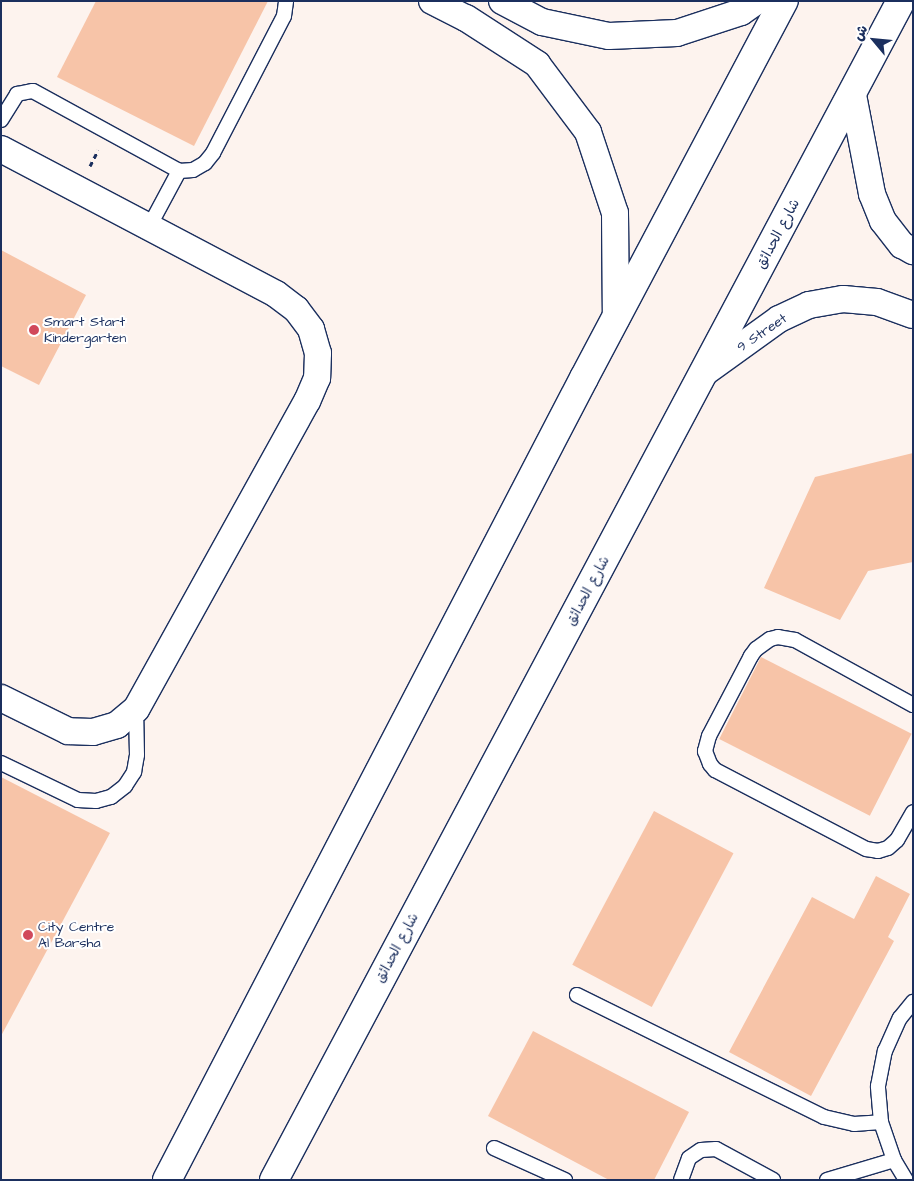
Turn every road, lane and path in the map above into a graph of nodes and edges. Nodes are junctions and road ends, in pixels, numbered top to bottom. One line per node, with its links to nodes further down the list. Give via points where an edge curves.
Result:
1 (286, 1): 11 (lane, via 284,16 213,152 205,163 192,170)
2 (432, 1): 16 (street, via 466,18 536,64 588,132 615,213)
3 (502, 1): 4 (street, via 542,22 609,36 677,33 742,12)
4 (757, 1)
5 (784, 1): 16 (street)
6 (901, 1): 7 (street, شارع الحدائق)
7 (853, 95): 14 (street, via 872,194 883,221 902,245); 17 (street, شارع الحدائق)
8 (1, 120): 9 (lane, via 17,94 33,91)
9 (108, 131): 11 (lane); 12 (path)
10 (1, 149): 12 (street)
11 (178, 171): 13 (lane)
12 (78, 190): 13 (street)
13 (148, 227): 20 (street, via 276,294 296,309 311,329 318,353 317,378 307,401)
14 (913, 251)
15 (913, 314): 17 (street, 9 Street, via 877,302 843,299 809,305 778,319)
16 (616, 319): 28 (street)
17 (704, 373): 29 (street, شارع الحدائق)
18 (1, 698): 20 (street, via 68,731 93,732 117,725)
19 (913, 705): 22 (lane, via 795,640 778,637 762,643 751,656 706,743 707,758 715,770 866,849 878,851 888,848 897,840)
20 (136, 709): 21 (lane, via 134,772 125,786 111,797 96,802 78,800)
21 (1, 763)
22 (913, 812)
23 (577, 995): 25 (lane, via 824,1117 854,1124)
24 (913, 1002): 25 (lane, via 900,1018 885,1051 878,1086)
25 (881, 1122): 27 (lane)
26 (494, 1148): 30 (lane)
27 (894, 1160): 33 (lane); 34 (lane)
28 (167, 1180)
29 (274, 1180)
30 (565, 1180)
31 (680, 1180): 32 (lane, via 689,1158 701,1150 716,1149)
32 (773, 1180)
33 (827, 1180)
34 (906, 1180)

